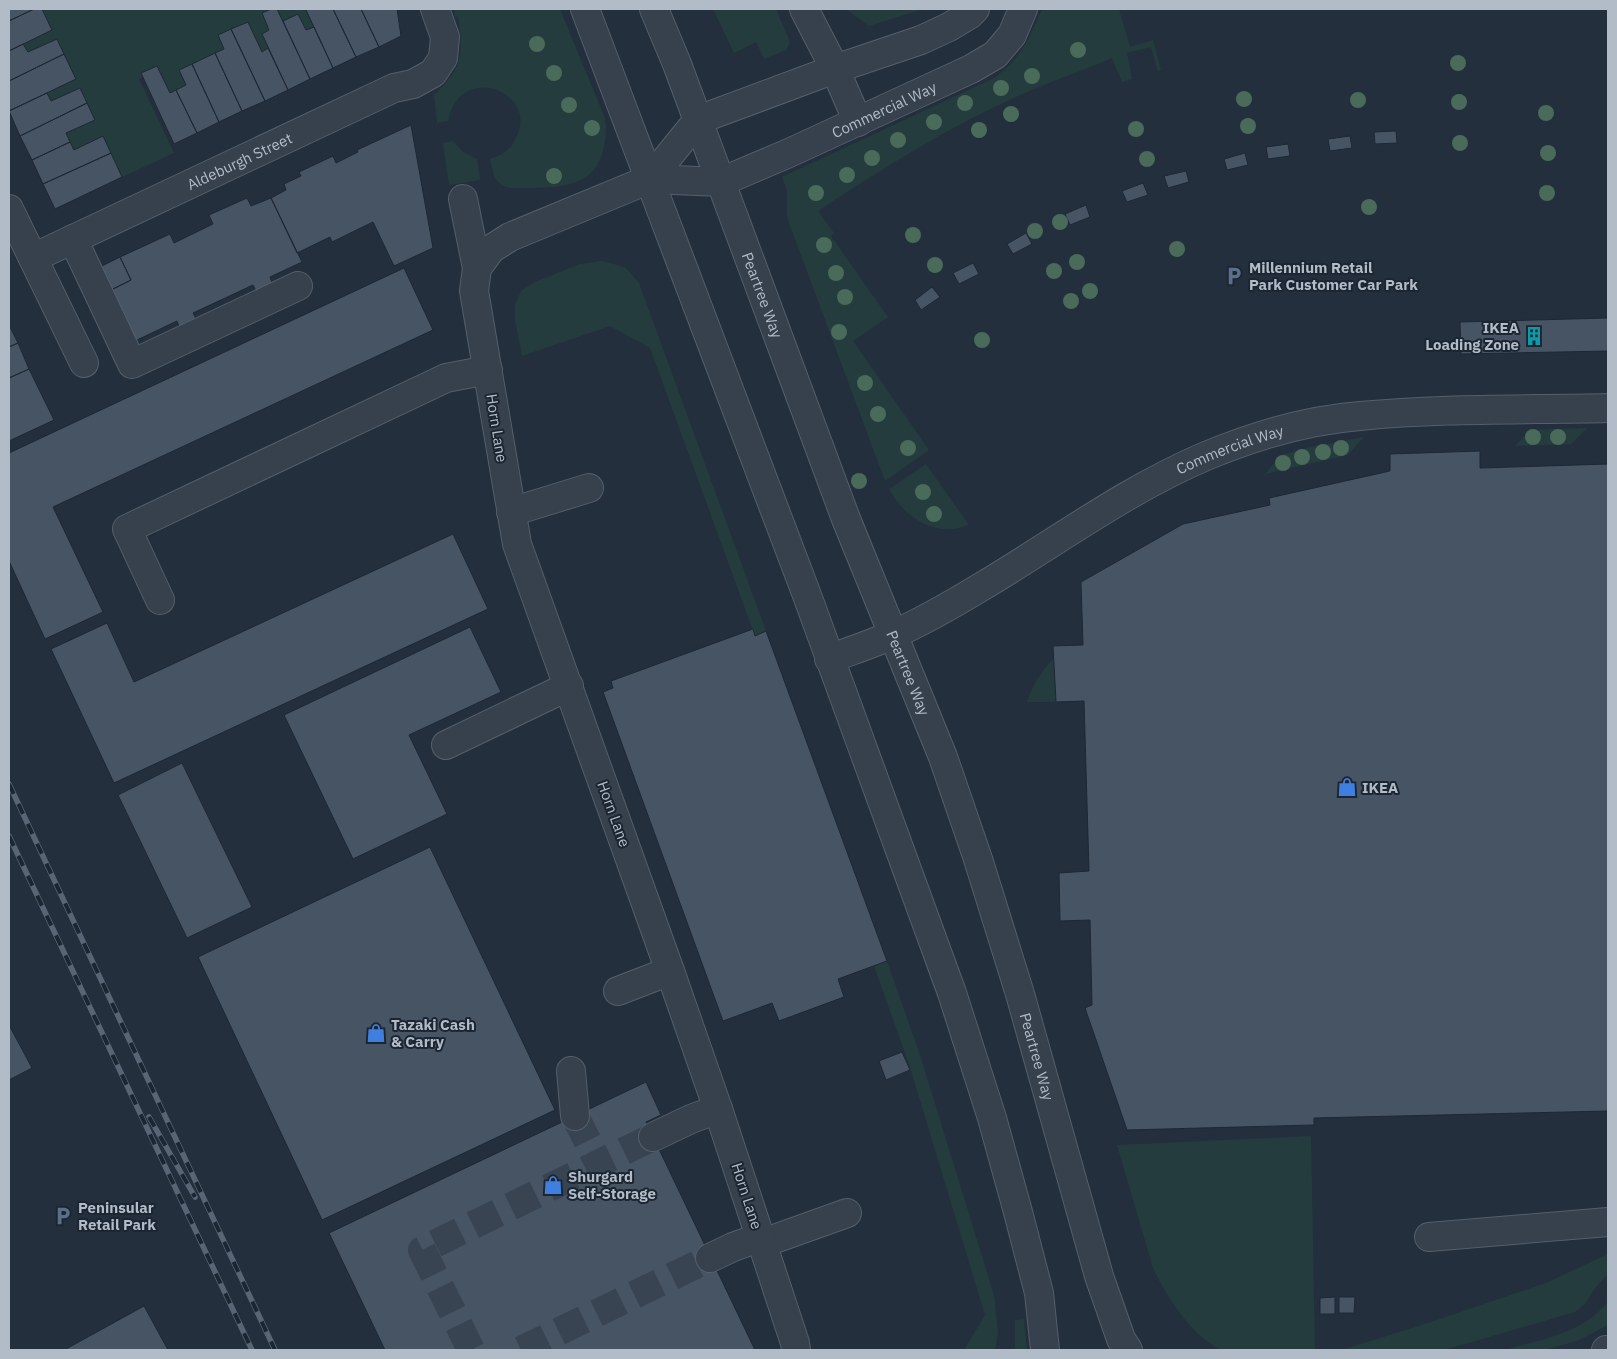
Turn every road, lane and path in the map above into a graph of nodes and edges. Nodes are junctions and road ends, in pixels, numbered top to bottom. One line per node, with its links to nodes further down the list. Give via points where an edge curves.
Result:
1 (435, 9): 14 (street, Aldeburgh Street, via 445,37 443,58 433,73 413,84 394,88)
2 (585, 9): 10 (street)
3 (654, 9): 8 (street, Peartree Way)
4 (804, 9): 7 (street)
5 (975, 9): 7 (street, via 949,27 921,40)
6 (1023, 9): 9 (street, Commercial Way, via 1012,35 995,55)
7 (835, 69): 8 (street); 9 (street)
8 (698, 120): 10 (street); 11 (street, Peartree Way)
9 (858, 122): 11 (street, Commercial Way)
10 (650, 179): 11 (street); 16 (street, via 510,237 491,249); 25 (street)
11 (720, 182): 24 (street, Peartree Way, via 846,520)
12 (463, 199): 16 (street, Horn Lane)
13 (9, 209): 15 (street)
14 (72, 239): 15 (street, Aldeburgh Street); 17 (street, via 132,364)
15 (33, 258): 18 (street)
16 (477, 268): 19 (street, Horn Lane, via 474,291)
17 (298, 286)
18 (84, 363)
19 (488, 370): 22 (street, Horn Lane); 23 (street, via 446,378 126,529)
20 (1608, 408): 24 (street, Commercial Way, via 1359,416 1264,436 1206,456 1153,483 981,587)
21 (589, 488): 22 (street)
22 (511, 512): 26 (street, Horn Lane, via 517,544)
23 (160, 600)
24 (893, 634): 25 (street, Commercial Way); 41 (street, Peartree Way, via 943,757 978,858 1100,1276)
25 (829, 659): 40 (street, via 952,993 992,1118 1039,1293)
26 (569, 686): 27 (street); 28 (street, Horn Lane)
27 (446, 745)
28 (670, 971): 29 (street); 31 (street, Horn Lane)
29 (618, 991)
30 (571, 1071): 32 (street)
31 (718, 1109): 33 (street); 37 (street, Horn Lane)
32 (576, 1116)
33 (653, 1138)
34 (847, 1213): 37 (street)
35 (1608, 1222): 36 (street)
36 (1429, 1237)
37 (762, 1240): 38 (street, via 733,1247); 39 (street, Horn Lane)
38 (710, 1258)
39 (796, 1350)
40 (1045, 1350)
41 (1128, 1350)

